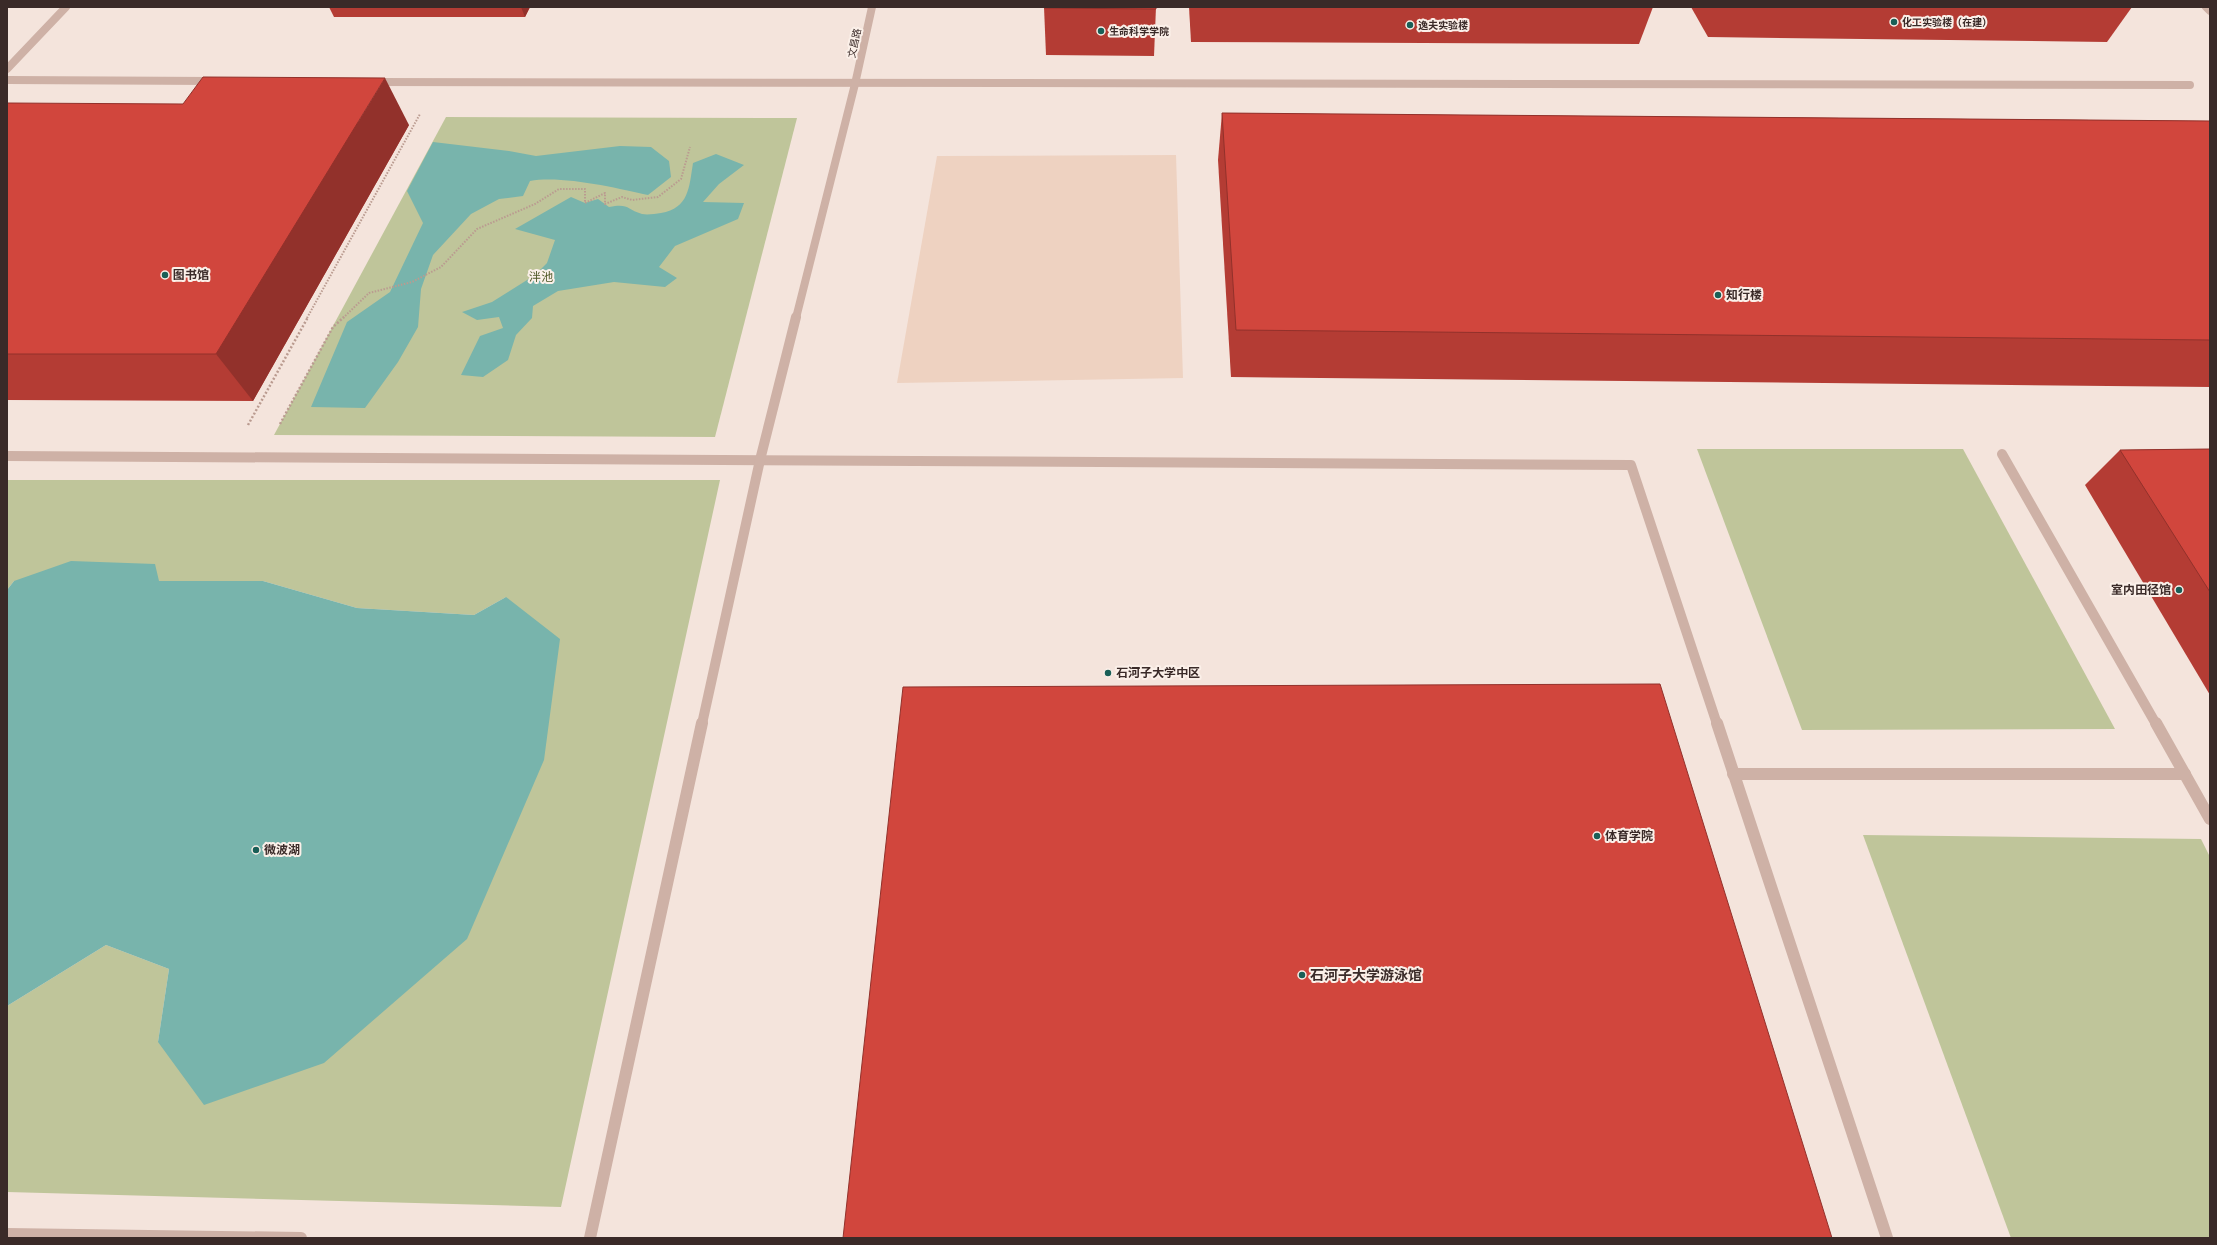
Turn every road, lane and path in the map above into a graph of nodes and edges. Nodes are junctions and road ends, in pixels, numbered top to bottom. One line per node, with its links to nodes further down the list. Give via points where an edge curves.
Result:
1 (66, 7): 5 (street)
2 (872, 7): 10 (street, 文昌路)
3 (2206, 7): 4 (street)
4 (2210, 11)
5 (7, 69)
6 (7, 80): 7 (street)
7 (222, 81)
8 (366, 82): 9 (street)
9 (437, 82): 10 (street); 15 (path)
10 (855, 84): 11 (street); 17 (street, 文昌路)
11 (2190, 85)
12 (690, 147): 16 (path, via 681,179 658,197 632,200 622,197 605,204 605,193 585,203 585,189 559,190 477,229 441,268 412,282 369,293 333,327)
13 (2002, 454): 19 (street)
14 (7, 456): 15 (street)
15 (230, 457): 16 (street)
16 (260, 458): 17 (street)
17 (760, 460): 18 (street, via 1631,465); 23 (street, 文昌路)
18 (1733, 774): 19 (street); 24 (street)
19 (2184, 774): 20 (street)
20 (2210, 819)
21 (7, 1234): 22 (street)
22 (301, 1238)
23 (590, 1238)
24 (1887, 1238)

